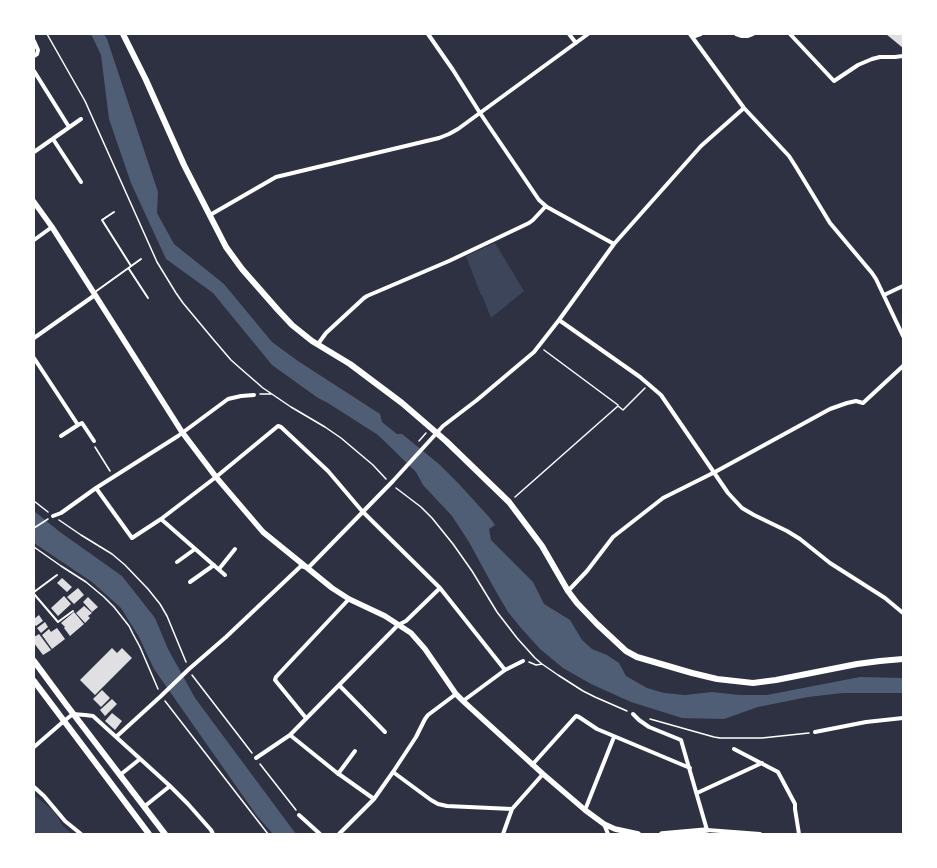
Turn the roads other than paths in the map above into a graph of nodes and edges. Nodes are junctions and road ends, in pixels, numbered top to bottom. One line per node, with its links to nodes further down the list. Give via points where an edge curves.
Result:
1 (123, 34): 25 (main road, via 184,165)
2 (428, 34): 16 (street)
3 (569, 34): 11 (street)
4 (588, 34): 11 (street)
5 (701, 34): 9 (street)
6 (736, 34): 7 (street)
7 (753, 34)
8 (790, 34): 13 (street, via 834,81 872,59)
9 (692, 36): 15 (street)
10 (34, 41): 12 (street, via 38,50)
11 (576, 43): 16 (street)
12 (34, 56)
13 (903, 56)
14 (34, 71): 18 (street)
15 (744, 108): 28 (street, via 701,146); 33 (street, via 789,156 830,223 872,273)
16 (480, 113): 23 (street, via 539,200); 25 (street, via 458,129 439,138 276,177)
17 (81, 119): 18 (street)
18 (70, 127): 19 (street)
19 (53, 139): 20 (street); 21 (street)
20 (34, 152)
21 (81, 182)
22 (34, 202): 26 (street)
23 (546, 206): 28 (street); 38 (street, via 529,223 368,296 326,333)
24 (114, 212): 30 (lane, via 102,220)
25 (210, 214): 38 (main road, via 226,247 242,269 292,325)
26 (52, 227): 27 (street); 32 (street)
27 (34, 240)
28 (614, 244): 35 (street)
29 (141, 259): 30 (lane)
30 (130, 267): 32 (lane); 34 (lane)
31 (903, 286): 33 (street)
32 (94, 294): 37 (street); 43 (street)
33 (884, 295): 36 (street)
34 (148, 298)
35 (559, 320): 44 (street, via 534,352); 47 (street, via 640,377 661,395)
36 (903, 336)
37 (34, 338)
38 (318, 344): 44 (main road, via 402,402)
39 (34, 358): 42 (street)
40 (903, 366): 47 (street, via 863,403 856,401 830,409)
41 (254, 394): 43 (street, via 228,399)
42 (78, 425): 45 (street); 46 (street, via 82,423)
43 (182, 432): 48 (street); 49 (street)
44 (435, 435): 50 (street); 63 (main road, via 446,441 509,502 542,546)
45 (61, 436)
46 (93, 442)
47 (714, 472): 63 (street, via 663,498 617,533); 67 (street, via 742,508 800,539)
48 (216, 477): 50 (street, via 278,426 328,471); 52 (street); 57 (street, via 264,532)
49 (96, 488): 51 (street); 52 (street, via 132,538)
50 (362, 511): 57 (street); 62 (street)
51 (52, 517)
52 (160, 519): 53 (street)
53 (195, 549): 55 (street); 56 (street)
54 (235, 549): 58 (street)
55 (177, 562)
56 (214, 565): 58 (street); 61 (street)
57 (308, 568): 65 (street); 85 (street, via 301,566)
58 (218, 569): 60 (street)
59 (57, 575): 64 (lane)
60 (225, 575)
61 (190, 582)
62 (440, 588): 68 (street, via 406,621); 72 (street)
63 (568, 591): 69 (main road, via 597,624 626,651 668,667 717,679 753,683 857,664)
64 (34, 593): 66 (lane, via 58,622)
65 (349, 599): 68 (street); 79 (street, via 276,677 275,680)
66 (73, 611)
67 (903, 613)
68 (398, 625): 74 (street); 75 (street, via 425,649)
69 (903, 659)
70 (34, 661): 77 (main road)
71 (523, 661): 72 (street)
72 (506, 670): 76 (street)
73 (34, 681): 81 (main road)
74 (339, 685): 79 (street); 82 (street)
75 (456, 694): 76 (street); 95 (street, via 428,715)
76 (463, 701): 93 (street)
77 (73, 714): 81 (street); 85 (street, via 93,716); 98 (main road)
78 (633, 714): 94 (street, via 649,727 682,740)
79 (306, 718): 84 (street)
80 (903, 718): 83 (street)
81 (64, 720): 87 (street); 110 (main road)
82 (384, 732)
83 (815, 732)
84 (290, 735): 90 (street); 96 (street)
85 (116, 737): 91 (street)
86 (614, 737): 93 (street, via 576,716); 94 (street); 105 (street)
87 (34, 747)
88 (734, 749): 92 (street)
89 (355, 751): 96 (street)
90 (256, 758)
91 (140, 759): 98 (street); 99 (street)
92 (762, 763): 101 (street); 120 (street, via 778,772 795,804)
93 (532, 764): 97 (street)
94 (690, 768): 101 (street)
95 (393, 772): 102 (street); 104 (street, via 438,804)
96 (338, 774): 102 (street)
97 (543, 774): 104 (street); 105 (street)
98 (120, 775): 103 (main road)
99 (170, 786): 103 (street); 112 (street)
100 (34, 787): 109 (street, via 65,821)
101 (698, 793): 108 (street)
102 (374, 799): 114 (street)
103 (145, 806): 111 (main road)
104 (512, 809): 115 (street)
105 (585, 810): 107 (street)
106 (299, 815): 113 (street)
107 (604, 824): 116 (street); 117 (street)
108 (704, 831): 118 (street); 119 (street)
109 (81, 834)
110 (149, 834)
111 (166, 834)
112 (213, 834)
113 (320, 834)
114 (339, 834)
115 (503, 834)
116 (608, 834)
117 (638, 834)
118 (662, 834)
119 (760, 834)
120 (799, 834)

